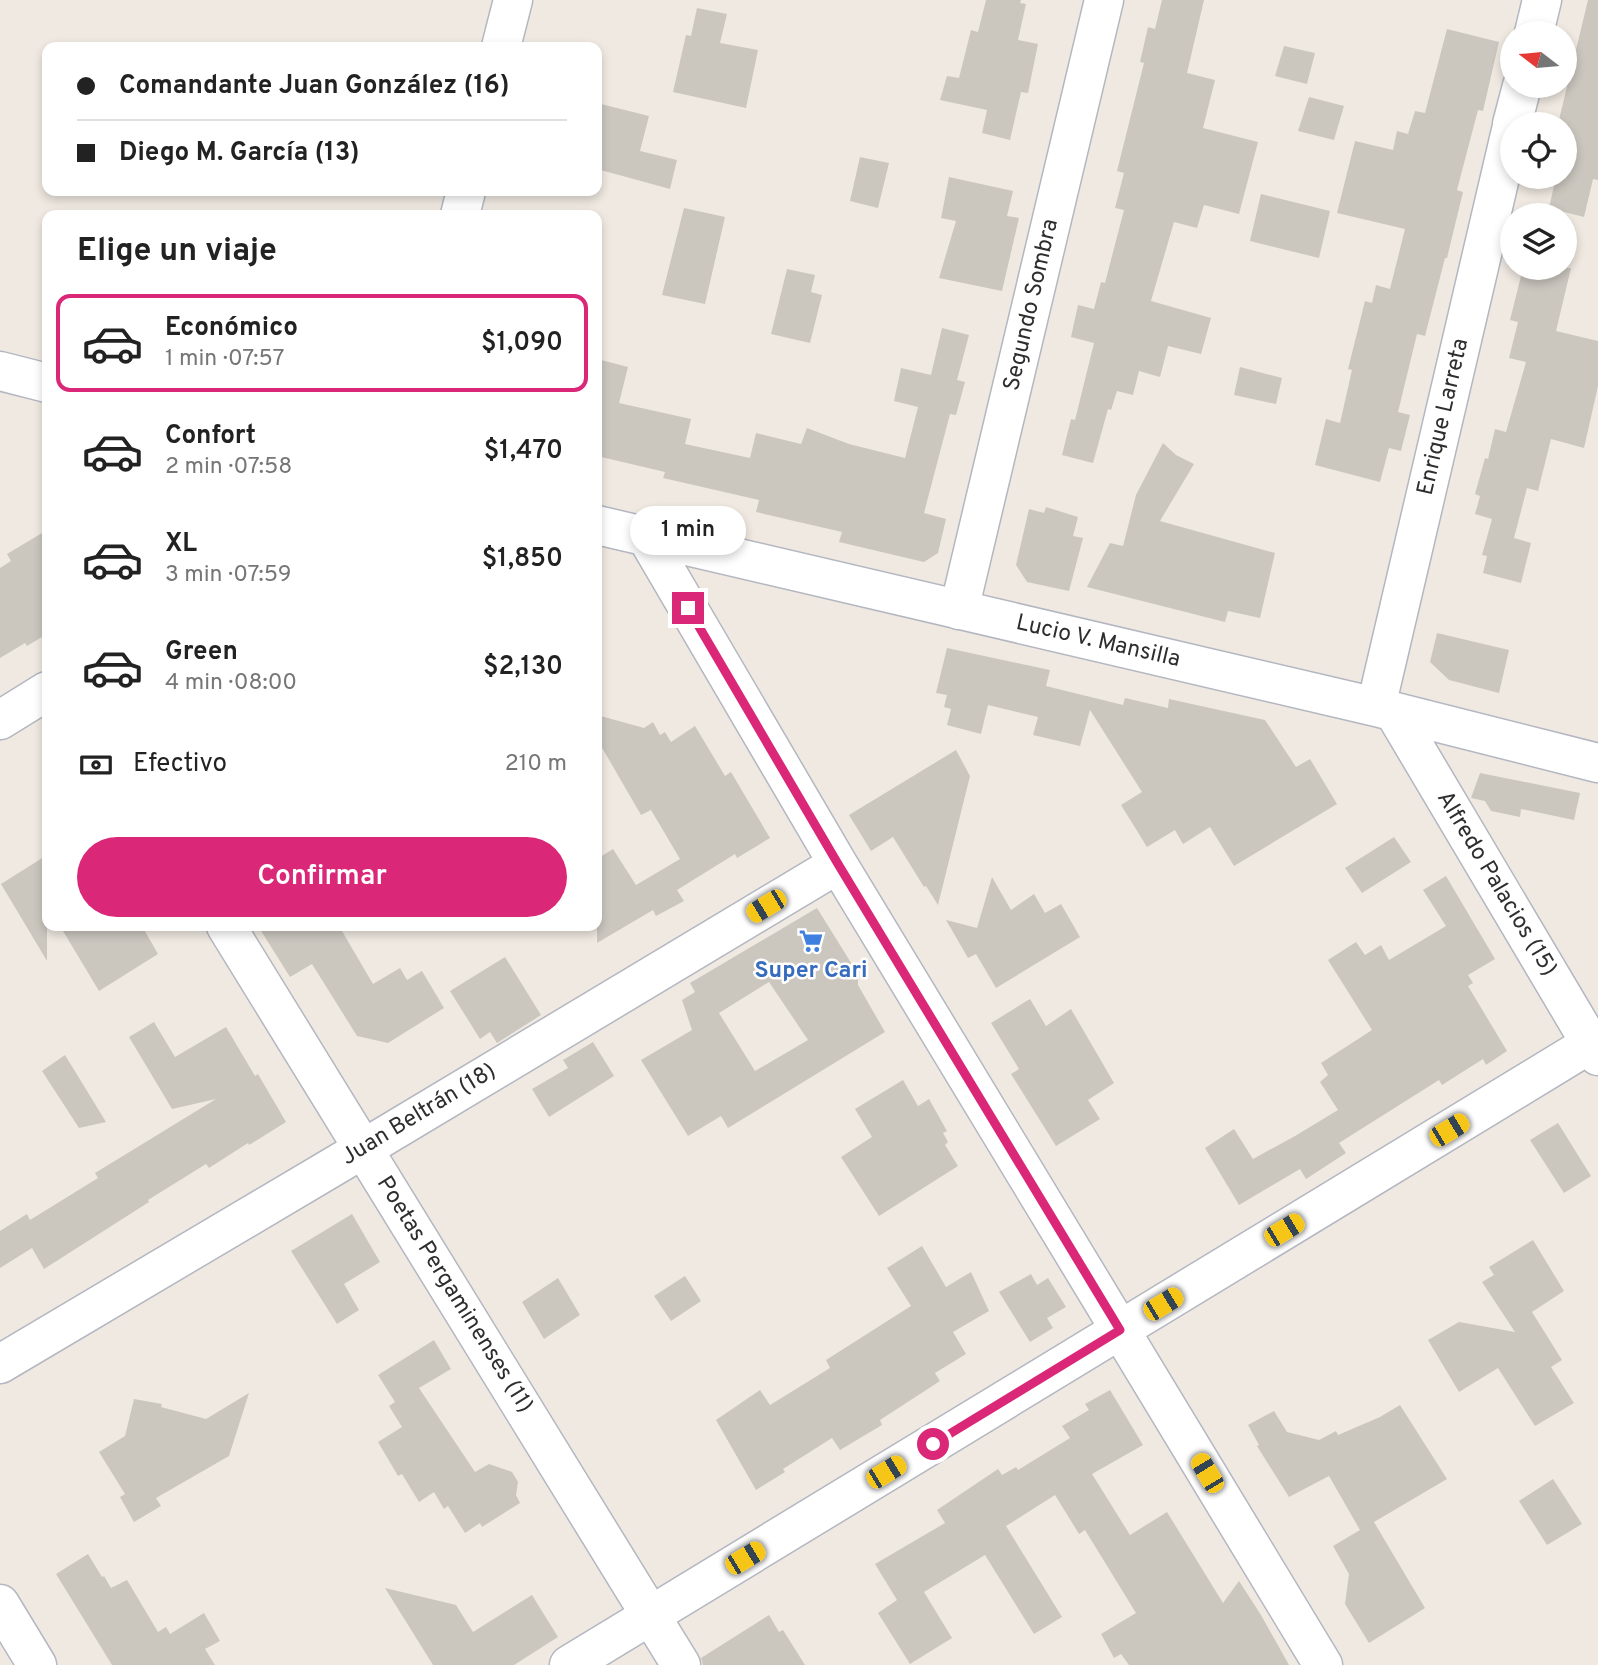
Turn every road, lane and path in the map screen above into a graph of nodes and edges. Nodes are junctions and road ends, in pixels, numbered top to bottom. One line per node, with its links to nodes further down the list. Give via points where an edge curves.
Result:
1 (513, 0): 5 (street)
2 (1104, 0): 11 (street, Segundo Sombra)
3 (1542, 0): 4 (street)
4 (1537, 21)
5 (502, 42)
6 (1500, 180): 13 (street, Enrique Larreta)
7 (0, 372): 8 (street)
8 (42, 382)
9 (602, 526): 10 (street, Lucio V. Mansilla)
10 (647, 538): 11 (street, Lucio V. Mansilla); 16 (street)
11 (959, 610): 13 (street, Lucio V. Mansilla)
12 (42, 694): 14 (street)
13 (1385, 710): 15 (street, Lucio V. Mansilla); 18 (street, Alfredo Palacios (15))
14 (0, 720)
15 (1598, 763)
16 (838, 864): 19 (street, Juan Beltrán (18)); 20 (street)
17 (229, 931): 19 (street, Poetas Pergaminenses (11))
18 (1594, 1050): 20 (street)
19 (363, 1149): 21 (street, Juan Beltrán (18)); 23 (street, Poetas Pergaminenses (11))
20 (1120, 1330): 23 (street); 27 (street)
21 (0, 1364)
22 (0, 1604): 24 (street)
23 (651, 1615): 25 (street); 26 (street, Poetas Pergaminenses (11))
24 (37, 1665)
25 (569, 1665)
26 (681, 1665)
27 (1323, 1665)

